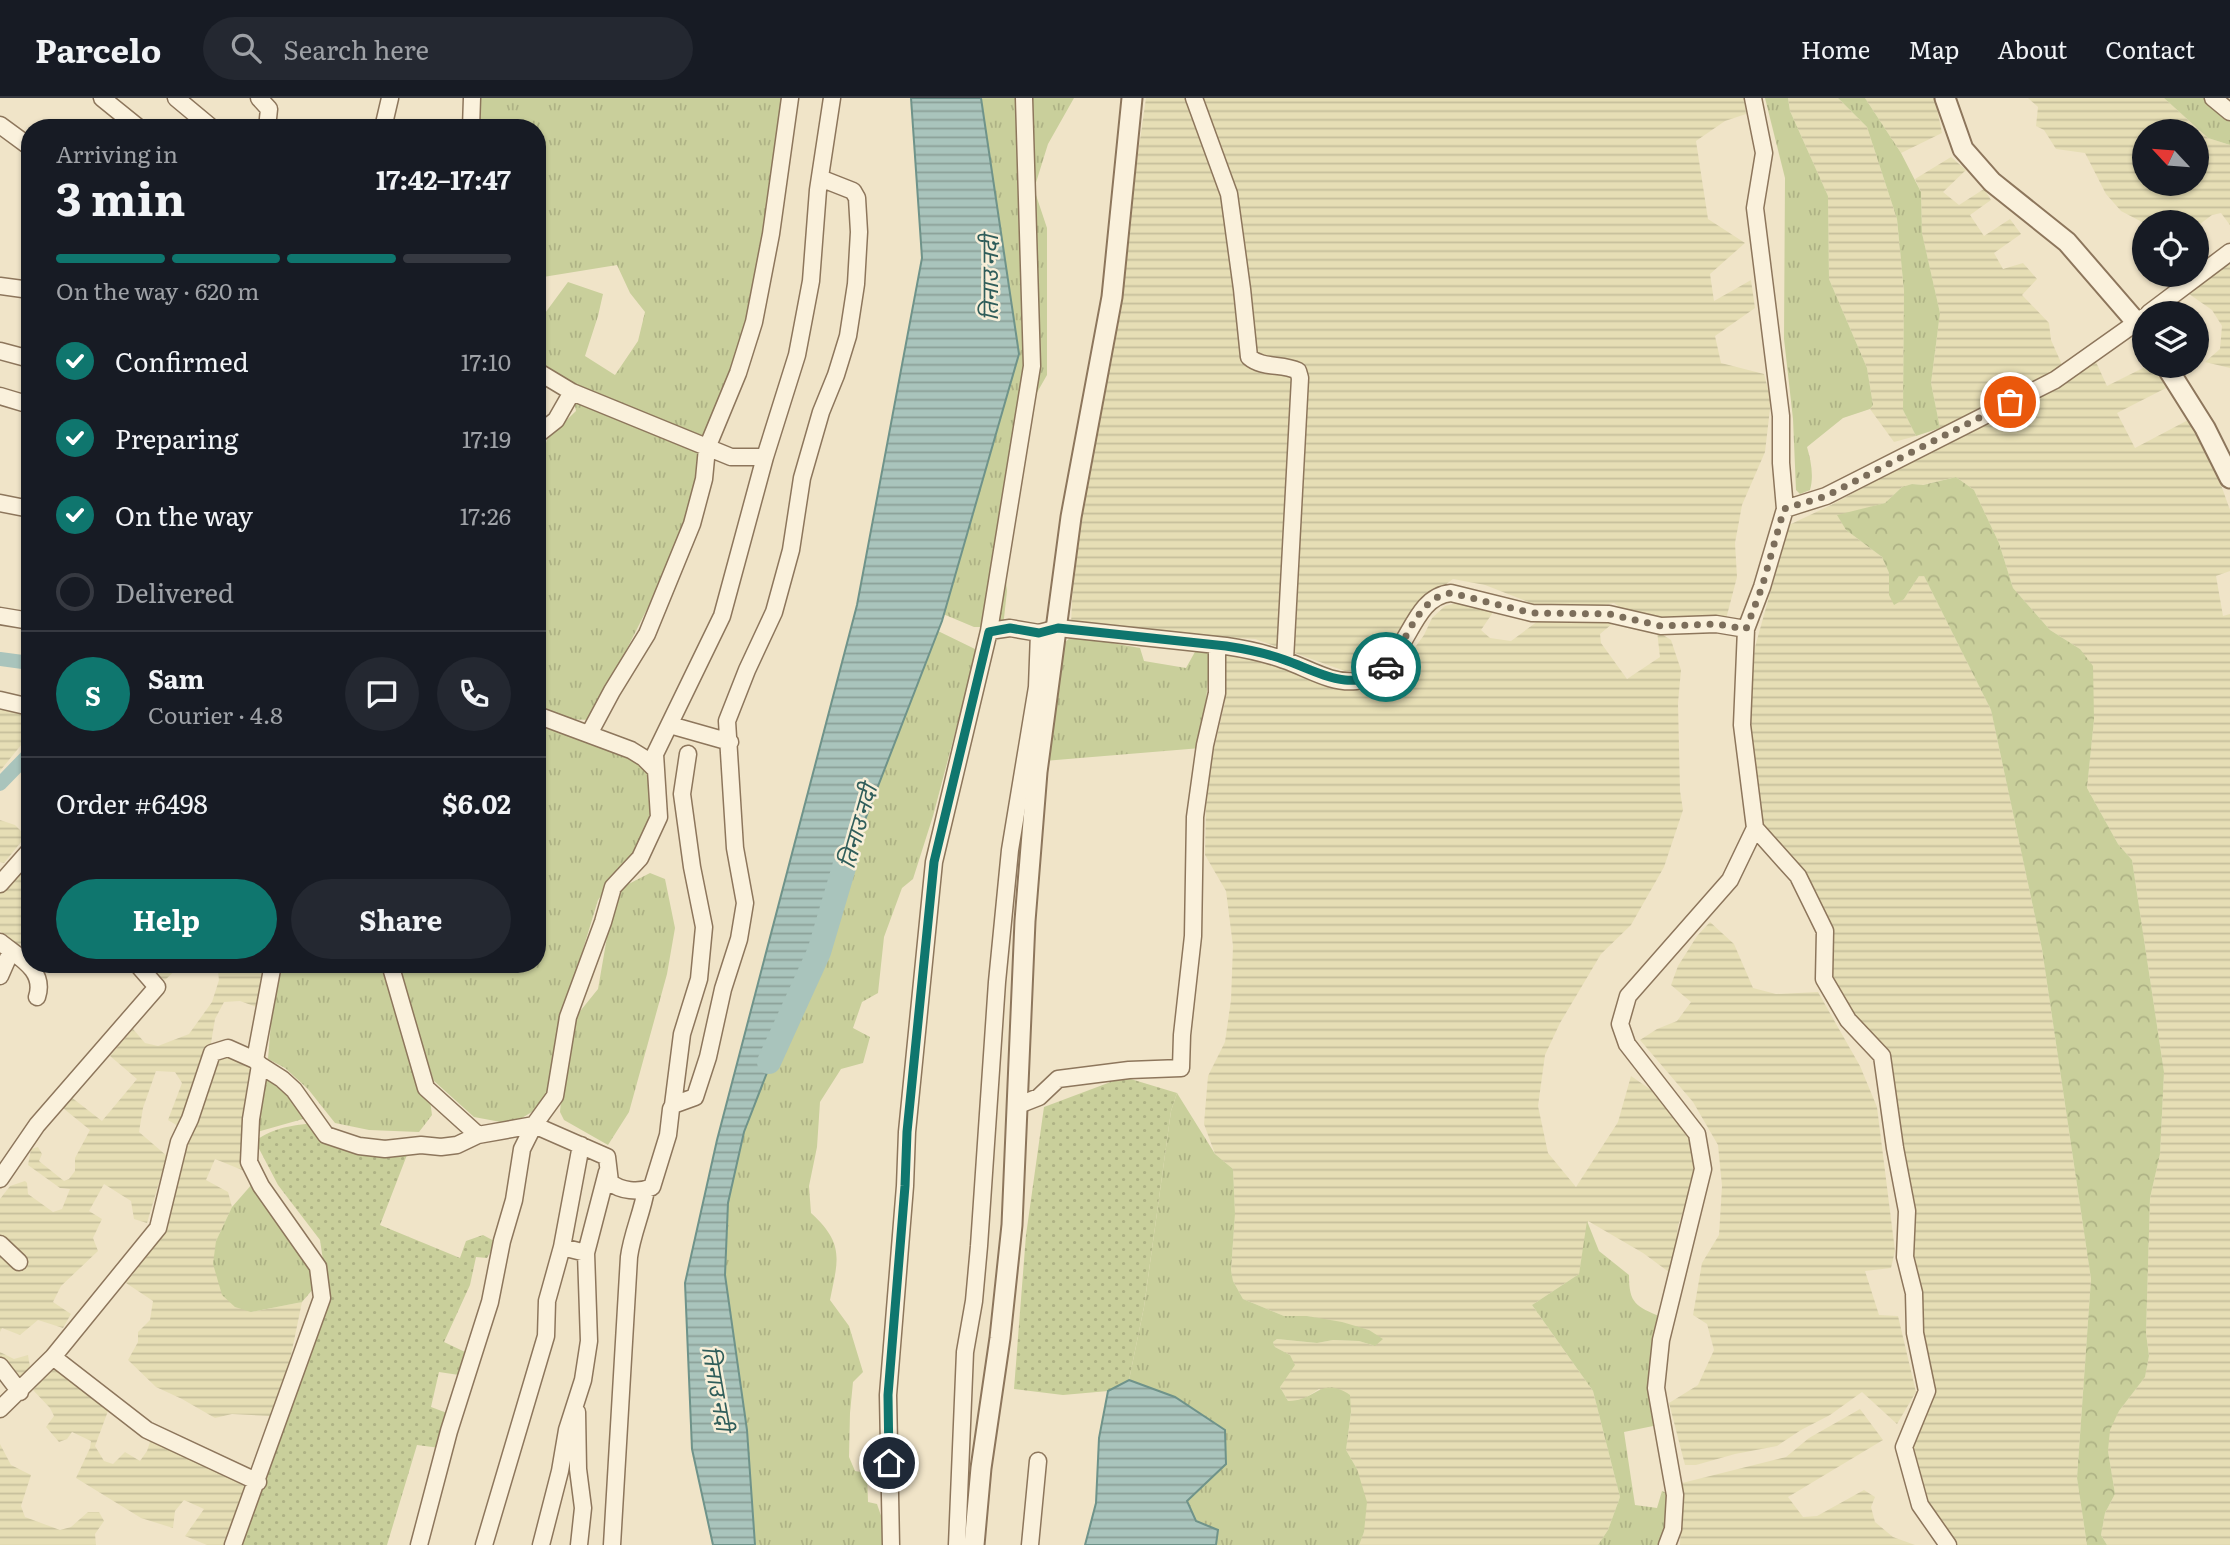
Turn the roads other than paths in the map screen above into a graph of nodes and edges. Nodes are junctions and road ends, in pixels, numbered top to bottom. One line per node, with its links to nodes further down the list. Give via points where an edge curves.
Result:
1 (102, 98): 15 (street)
2 (176, 98): 16 (street)
3 (259, 98): 17 (street, via 269,109)
4 (390, 98): 18 (street)
5 (472, 98): 19 (street)
6 (790, 98): 37 (street, via 754,322)
7 (832, 98): 22 (street)
8 (1024, 98): 47 (street, via 1032,366)
9 (1132, 98): 46 (street, via 1112,297)
10 (1195, 98): 49 (street, via 1228,194 1249,357 1257,363 1292,368 1300,377)
11 (1753, 98): 42 (street, via 1764,153 1755,208 1781,416)
12 (1945, 98): 27 (street, via 1963,149 1992,181 2067,242)
13 (2213, 98): 14 (street)
14 (2230, 112)
15 (128, 119)
16 (201, 119)
17 (268, 119)
18 (385, 119)
19 (471, 119)
20 (0, 125): 21 (street)
21 (21, 140)
22 (820, 178): 38 (street, via 811,281 797,355); 55 (street, via 853,191 856,198 859,232 850,323 802,478 791,550 774,612 727,721)
23 (2230, 252): 26 (street)
24 (0, 286): 25 (street)
25 (21, 289)
26 (2168, 301)
27 (2132, 310)
28 (2132, 328): 42 (street, via 2055,380 1826,496)
29 (0, 351): 30 (street)
30 (21, 357)
31 (546, 376): 33 (street)
32 (2174, 378): 39 (street, via 2206,428)
33 (572, 392): 36 (street, via 556,421); 37 (street)
34 (0, 396): 35 (street)
35 (21, 402)
36 (546, 428)
37 (707, 448): 38 (street, via 731,457); 54 (street, via 704,479 678,561 647,634)
38 (765, 457): 53 (street, via 722,617)
39 (2230, 478)
40 (0, 503): 41 (street)
41 (21, 507)
42 (1784, 509): 45 (street)
43 (0, 616): 44 (street)
44 (21, 620)
45 (1746, 629): 49 (street, via 1716,624 1661,626 1609,614 1532,613 1443,593 1429,603 1392,663 1367,678 1339,681); 58 (street, via 1742,725)
46 (1048, 631): 47 (street, via 1010,628); 48 (street); 71 (street); 96 (street, via 1010,850 974,1301 965,1352)
47 (989, 632): 95 (street, via 934,862 907,1132 888,1395)
48 (1217, 645): 49 (street); 71 (street, via 1217,693 1195,817 1193,936 1181,1068 1058,1079 1039,1097)
49 (1285, 660)
50 (0, 700): 51 (street)
51 (21, 705)
52 (546, 718): 54 (street)
53 (670, 725): 55 (street); 57 (street, via 655,754)
54 (589, 734): 57 (street, via 631,750)
55 (730, 742): 70 (street, via 735,848 745,903 695,1097)
56 (688, 754): 70 (street, via 682,794 704,927 699,979 682,1034)
57 (656, 770): 72 (street, via 659,817 640,858 613,887 568,1017 555,1096)
58 (1755, 828): 99 (street, via 1730,880 1628,996 1620,1024 1627,1044 1697,1134 1703,1169 1661,1340 1656,1388 1675,1494); 100 (street, via 1798,876 1825,931 1824,979 1849,1020 1882,1056 1907,1212 1905,1257 1927,1391 1904,1447 1920,1505)
59 (21, 860): 60 (street)
60 (0, 884)
61 (5, 946): 62 (street); 67 (street)
62 (21, 958)
63 (36, 973): 68 (street, via 41,986)
64 (145, 973): 76 (street, via 157,987 37,1125)
65 (272, 973): 69 (street)
66 (393, 973): 73 (street, via 426,1088)
67 (0, 976)
68 (37, 997)
69 (257, 1063): 73 (street, via 294,1090 326,1135 359,1146 441,1147); 82 (street, via 228,1048 212,1053 179,1142 158,1228); 88 (street, via 249,1162 318,1267 322,1298)
70 (673, 1105): 77 (street, via 652,1187)
71 (1016, 1106): 97 (street, via 1012,1225)
72 (534, 1125): 73 (street); 74 (street); 90 (street, via 523,1149 490,1302)
73 (478, 1135)
74 (581, 1145): 75 (street, via 607,1157); 79 (street)
75 (607, 1172): 77 (street, via 616,1188); 80 (street)
76 (0, 1179)
77 (646, 1190): 94 (street, via 629,1257)
78 (0, 1244): 81 (street)
79 (562, 1247): 80 (street); 91 (street, via 547,1301 546,1336)
80 (586, 1253): 85 (street, via 589,1341)
81 (19, 1262)
82 (53, 1357): 84 (street); 88 (street, via 147,1430)
83 (0, 1366): 84 (street)
84 (20, 1392): 86 (street)
85 (577, 1399): 92 (street); 93 (street, via 583,1508)
86 (0, 1409)
87 (1038, 1461): 98 (street)
88 (258, 1482): 89 (street)
89 (233, 1545)
90 (419, 1545)
91 (484, 1545)
92 (541, 1545)
93 (579, 1545)
94 (612, 1545)
95 (891, 1545)
96 (957, 1545)
97 (974, 1545)
98 (1030, 1545)
99 (1667, 1545)
100 (1948, 1545)

